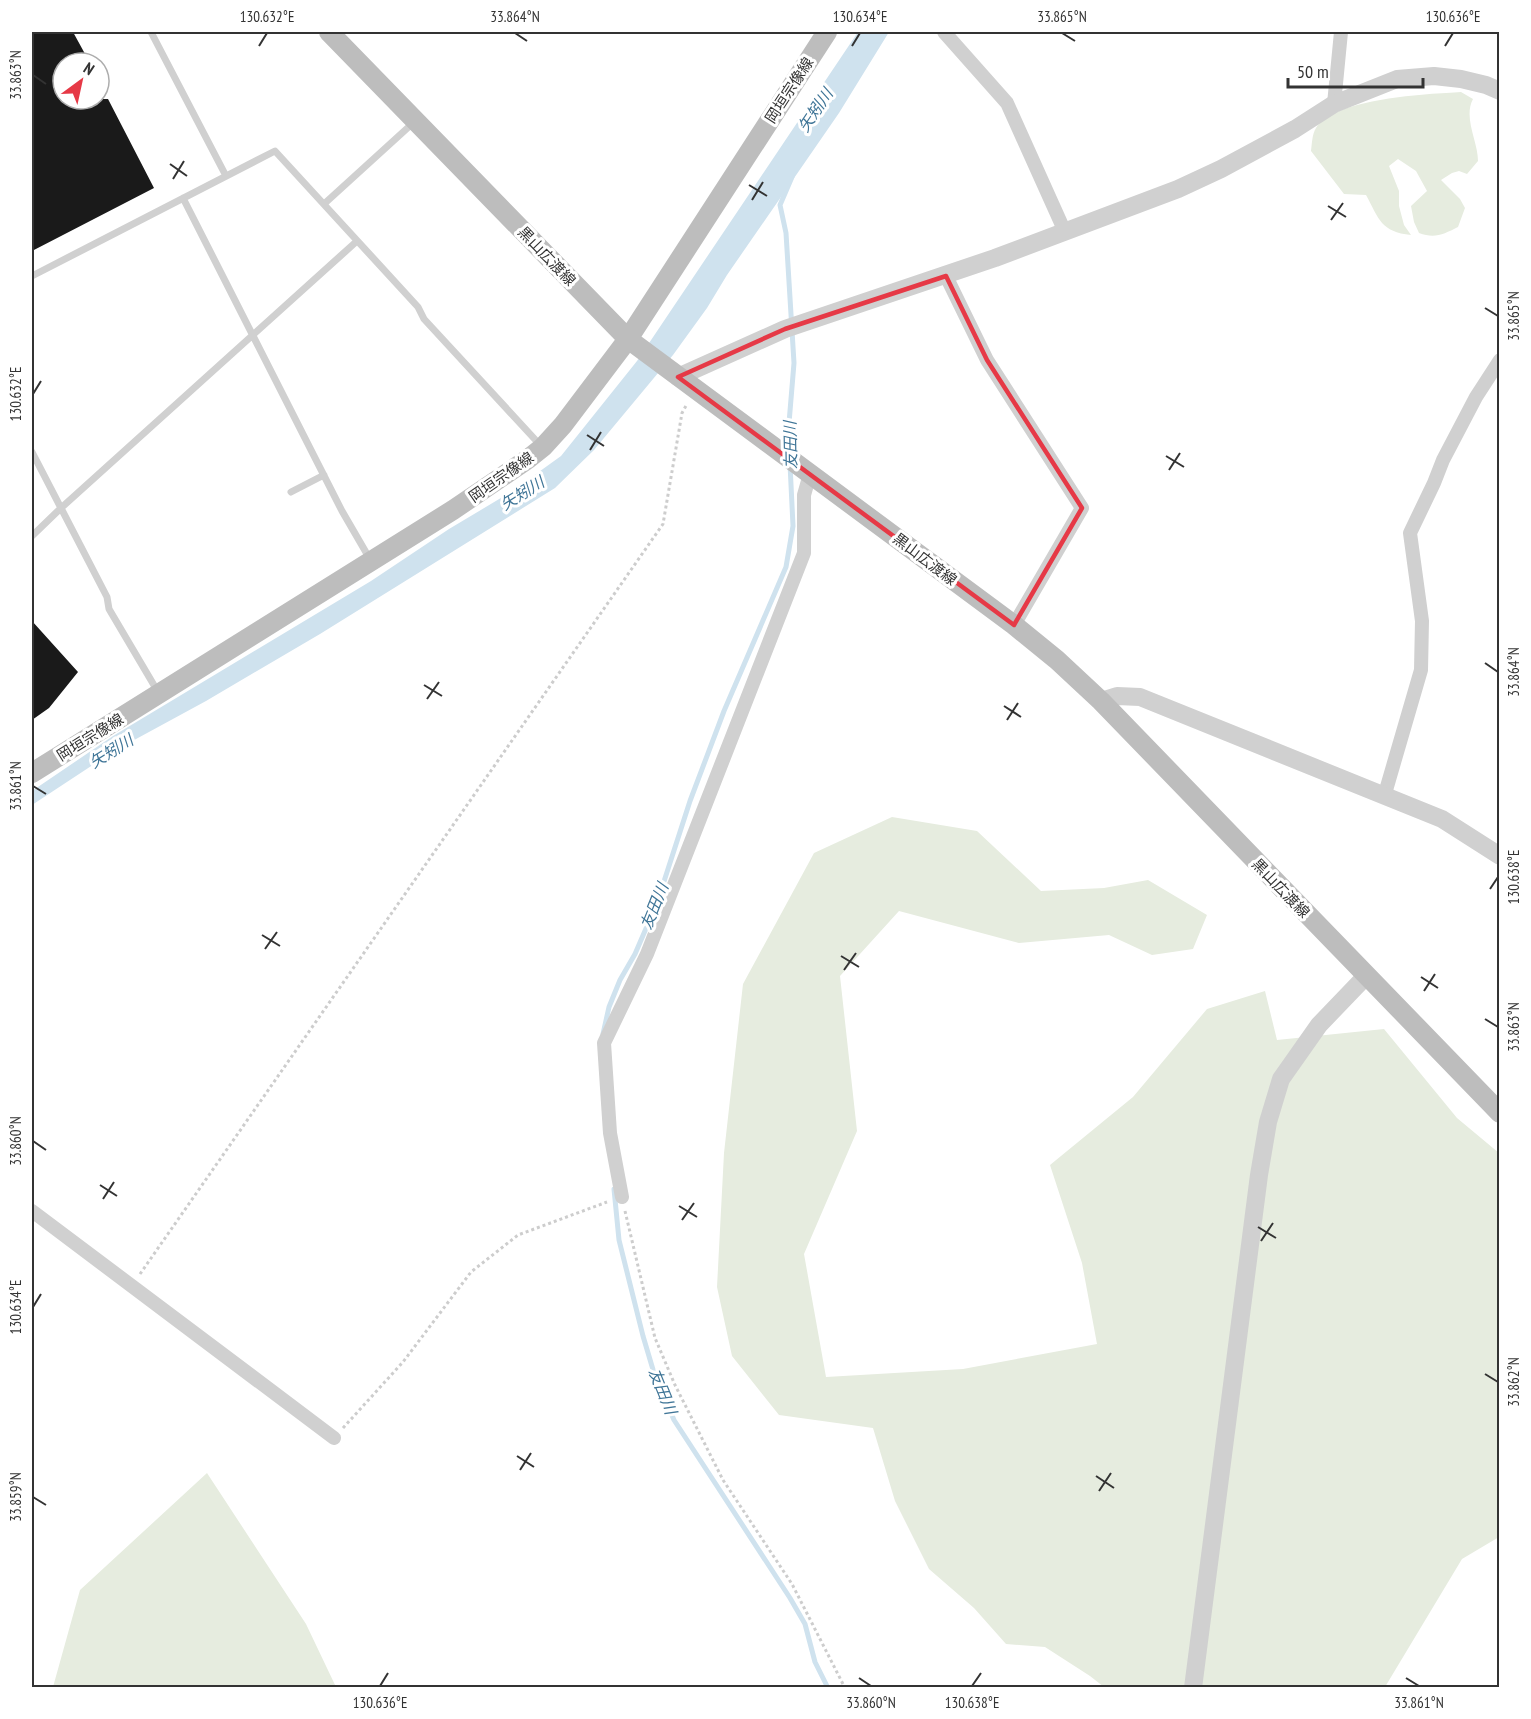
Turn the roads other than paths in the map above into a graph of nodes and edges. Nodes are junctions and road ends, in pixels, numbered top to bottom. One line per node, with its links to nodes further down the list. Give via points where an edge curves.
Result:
1 (151, 32): 9 (lane)
2 (329, 32): 8 (main road, 黒山広渡線)
3 (826, 32): 17 (main road, 岡垣宗像線)
4 (944, 32): 12 (street, via 1007,103)
5 (1341, 32): 7 (street)
6 (1500, 91): 7 (street, via 1461,79 1434,76 1398,79)
7 (1334, 104): 12 (street, via 1221,169)
8 (415, 121): 11 (lane); 17 (main road, 黒山広渡線)
9 (226, 176): 10 (lane); 11 (lane, via 275,151)
10 (183, 198): 14 (lane); 16 (lane)
11 (324, 204): 13 (lane)
12 (1065, 232): 15 (street)
13 (357, 241): 16 (lane); 20 (lane)
14 (32, 276)
15 (946, 276): 19 (street, via 785,329); 28 (street, via 987,360 1082,508)
16 (253, 335): 23 (lane); 25 (lane)
17 (628, 339): 19 (main road, 黒山広渡線); 20 (main road, 岡垣宗像線)
18 (1500, 360): 32 (street, via 1443,460 1410,533 1422,621 1421,670)
19 (678, 377): 22 (main road, 黒山広渡線)
20 (543, 447): 27 (main road, 岡垣宗像線)
21 (32, 457): 25 (lane)
22 (810, 474): 28 (main road, 黒山広渡線); 36 (street, via 804,495 804,553 646,954 604,1043 610,1133)
23 (324, 475): 24 (lane); 27 (lane)
24 (291, 492)
25 (61, 507): 26 (lane); 29 (lane, via 107,597 109,609)
26 (32, 536)
27 (371, 561): 29 (main road, 岡垣宗像線)
28 (1014, 625): 30 (main road, 黒山広渡線)
29 (159, 694): 31 (main road, 岡垣宗像線)
30 (1101, 701): 32 (street, via 1117,696 1140,697); 34 (main road, 黒山広渡線)
31 (32, 773)
32 (1384, 796): 33 (street, via 1442,819)
33 (1500, 856)
34 (1366, 976): 35 (main road, 黒山広渡線); 39 (street, via 1319,1025 1281,1079 1268,1122)
35 (1500, 1113)
36 (622, 1197)
37 (32, 1211): 38 (street)
38 (334, 1438)
39 (1193, 1688)

